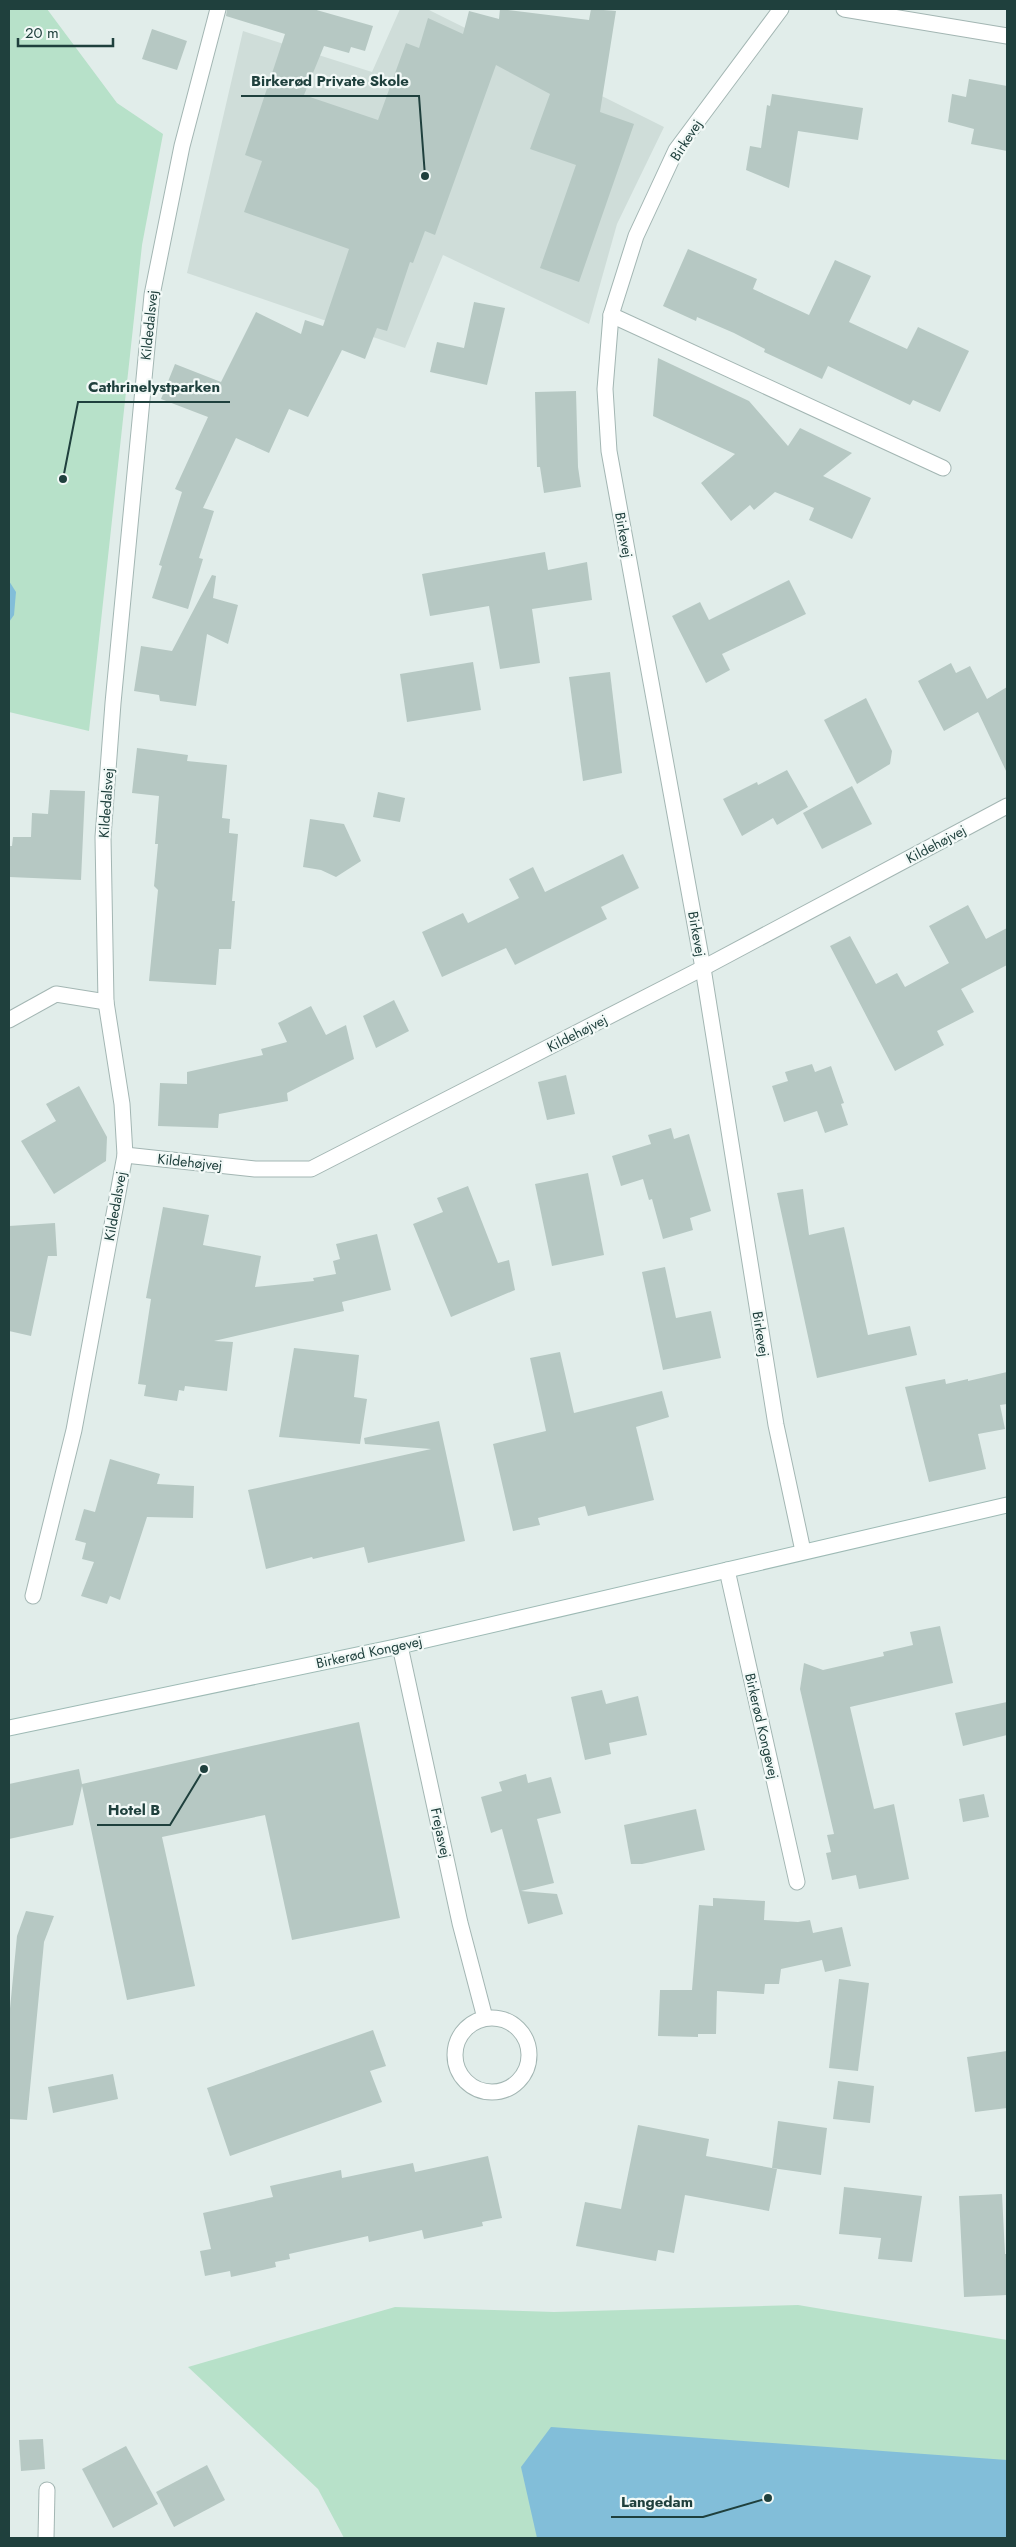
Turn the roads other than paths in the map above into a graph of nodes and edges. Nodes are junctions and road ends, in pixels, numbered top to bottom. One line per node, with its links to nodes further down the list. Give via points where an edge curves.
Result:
1 (218, 9): 9 (street, Kildedalsvej, via 182,146 152,295 103,837)
2 (780, 9): 5 (street, Birkevej, via 676,150 636,236)
3 (844, 9): 4 (street)
4 (1007, 36)
5 (611, 316): 6 (street); 8 (street, Birkevej, via 605,390 609,451)
6 (943, 468)
7 (1007, 806): 8 (street, Kildehøjvej)
8 (703, 968): 11 (street, Kildehøjvej, via 311,1169 255,1169); 13 (street, Birkevej, via 776,1425)
9 (106, 1002): 10 (street, via 56,994); 11 (street, Kildedalsvej, via 122,1104)
10 (9, 1020)
11 (124, 1155): 15 (street, Kildedalsvej, via 74,1430)
12 (1007, 1505): 13 (street, Birkerød Kongevej)
13 (803, 1551): 14 (street, Birkerød Kongevej)
14 (727, 1570): 16 (street, Birkerød Kongevej); 18 (street, Birkerød Kongevej)
15 (33, 1596)
16 (400, 1646): 17 (street, Birkerød Kongevej); 19 (street, Frejasvej, via 460,1923)
17 (9, 1728)
18 (798, 1882)
19 (485, 2018): 19 (street, via 510,2022 520,2030 529,2053 528,2065 522,2076 501,2090 490,2091 468,2082 456,2062 458,2040 465,2030)
20 (47, 2490): 21 (street)
21 (46, 2538)

